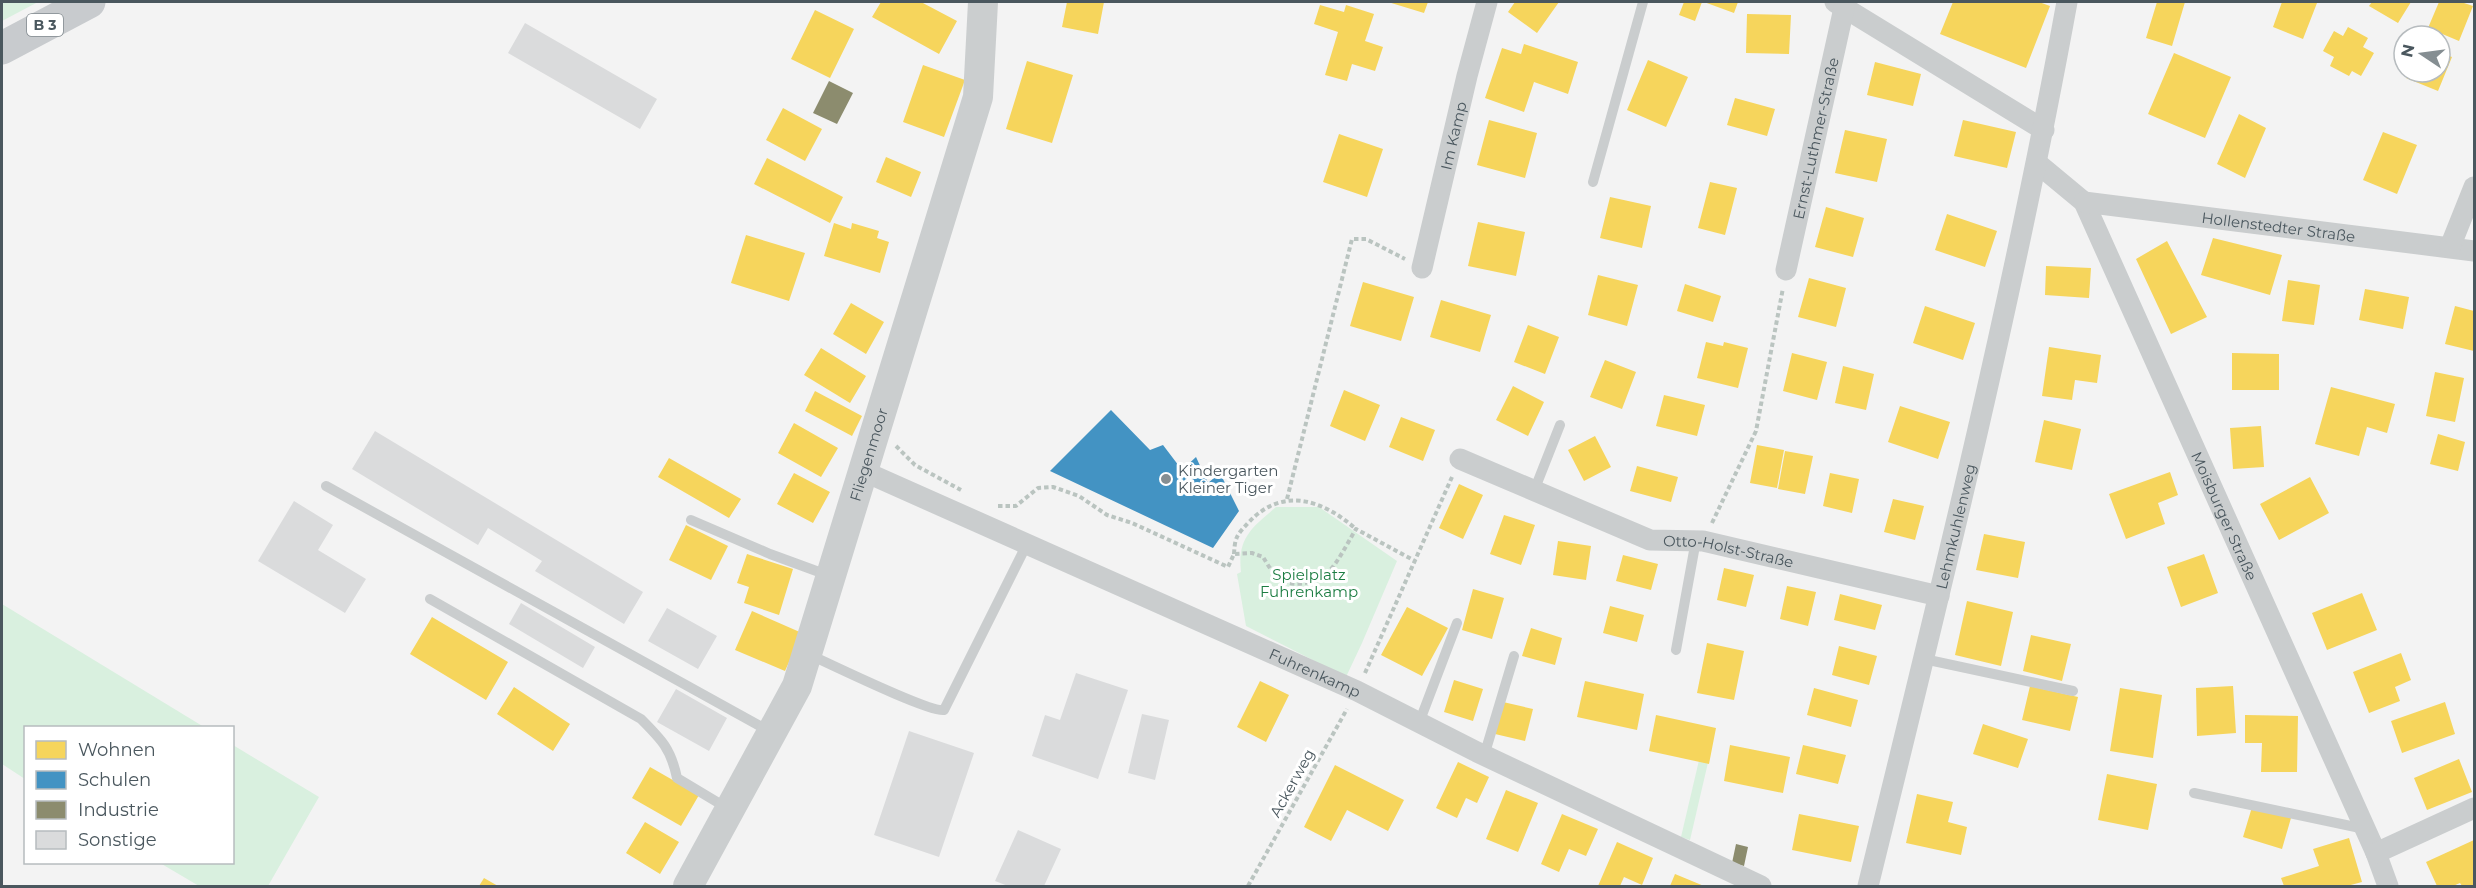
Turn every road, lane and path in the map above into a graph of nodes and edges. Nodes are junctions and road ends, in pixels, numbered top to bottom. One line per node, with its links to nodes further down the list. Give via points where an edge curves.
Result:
1 (89, 2): 7 (main road, B 3)
2 (983, 2): 18 (street, Fliegenmoor, via 978,97)
3 (1487, 2): 15 (street, Im Kamp)
4 (1643, 2): 10 (lane)
5 (2067, 2): 8 (street)
6 (1839, 5): 8 (street); 16 (street, Ernst-Luthmer-Straße)
7 (2, 48)
8 (2044, 130): 9 (street, Lehmkuhlenweg)
9 (2037, 164): 12 (street, Moisburger Straße); 33 (street, Lehmkuhlenweg)
10 (1593, 183)
11 (2475, 187): 13 (street)
12 (2084, 202): 13 (street, Hollenstedter Straße); 48 (street, Moisburger Straße)
13 (2450, 247): 14 (street, Hollenstedter Straße)
14 (2475, 251)
15 (1422, 268): 24 (path, via 1366,239 1352,239)
16 (1786, 270): 28 (path, via 1756,431)
17 (1560, 424): 22 (lane)
18 (876, 429): 20 (street, Fliegenmoor); 23 (path, via 915,465)
19 (1460, 459): 22 (street, Otto-Holst-Straße); 31 (path, Ackerweg)
20 (863, 471): 29 (street, Fuhrenkamp); 32 (street, Fliegenmoor)
21 (326, 486): 43 (lane)
22 (1534, 491): 28 (street, Otto-Holst-Straße, via 1650,540)
23 (971, 495)
24 (1287, 499): 27 (path, via 1319,504); 30 (path, via 1259,512 1235,537)
25 (990, 503): 30 (path, via 1017,506 1038,488 1053,487 1079,496 1107,515 1228,567)
26 (691, 520): 32 (lane)
27 (1356, 529): 30 (path, via 1330,570 1316,580 1299,584 1283,581 1263,557); 31 (path)
28 (1700, 541): 33 (street, Otto-Holst-Straße); 36 (lane)
29 (1027, 544): 37 (lane, via 944,710 911,700); 40 (street, Fuhrenkamp)
30 (1234, 554)
31 (1415, 561): 40 (path, Ackerweg)
32 (831, 576): 37 (street, Fliegenmoor)
33 (1940, 596): 39 (street, Lehmkuhlenweg)
34 (430, 599): 47 (lane, via 641,719 664,742 677,778)
35 (1457, 623): 42 (lane)
36 (1676, 650)
37 (807, 653): 43 (street, Fliegenmoor, via 797,686)
38 (1514, 656): 44 (lane)
39 (1924, 659): 41 (lane); 53 (street, Lehmkuhlenweg)
40 (1357, 691): 42 (street, Fuhrenkamp); 51 (path, Ackerweg)
41 (2073, 691)
42 (1419, 723): 44 (street, Fuhrenkamp)
43 (772, 732): 47 (street, Fliegenmoor)
44 (1484, 756): 52 (street, Fuhrenkamp)
45 (2194, 793): 48 (lane)
46 (2475, 808): 49 (street)
47 (730, 810): 50 (street, Fliegenmoor)
48 (2365, 829): 49 (street, Moisburger Straße)
49 (2376, 853): 54 (street, Moisburger Straße)
50 (688, 886)
51 (1248, 886)
52 (1761, 886)
53 (1868, 886)
54 (2388, 886)

